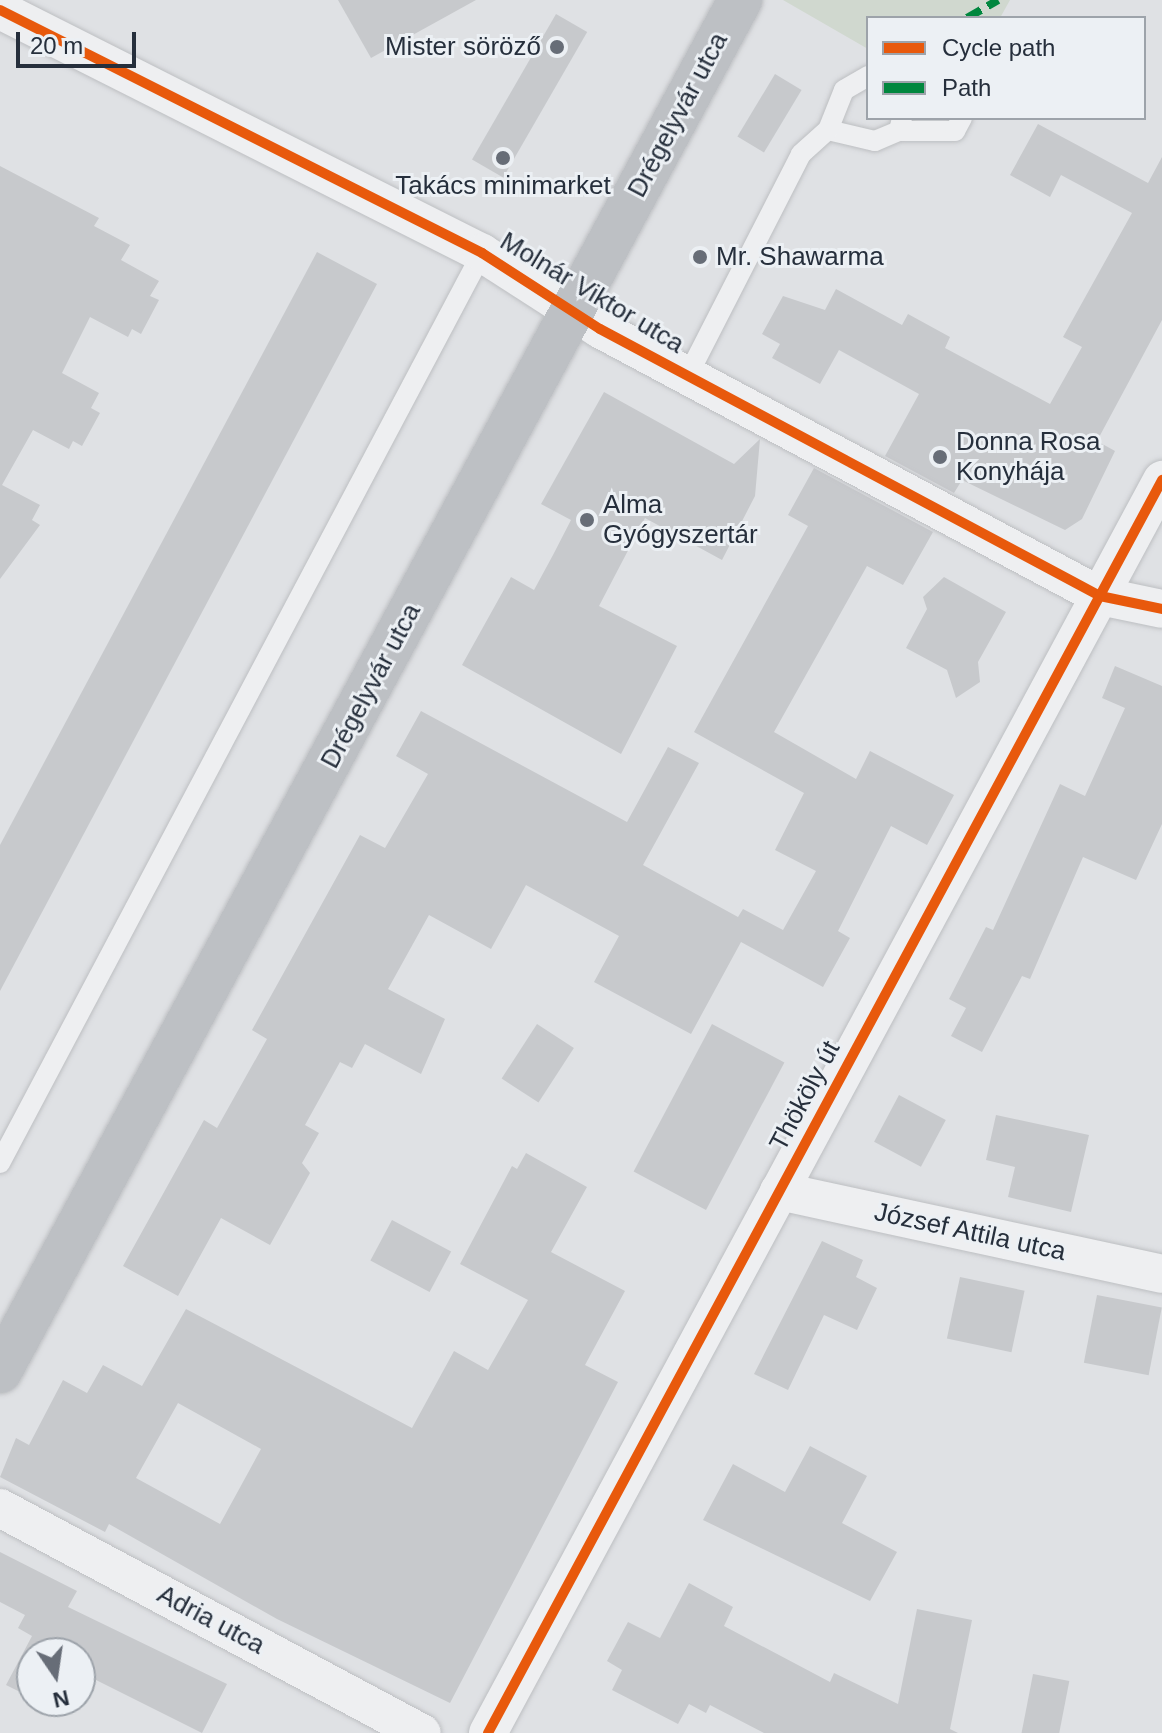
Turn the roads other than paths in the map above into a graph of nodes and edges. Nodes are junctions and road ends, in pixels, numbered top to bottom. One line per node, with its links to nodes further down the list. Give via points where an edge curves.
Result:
1 (740, 0): 8 (main road, Drégelyvár utca)
2 (0, 10): 7 (street, Molnár Viktor utca)
3 (866, 77): 6 (lane, via 844,90)
4 (961, 120): 5 (lane, via 955,131)
5 (901, 124): 6 (lane, via 875,141)
6 (828, 130): 9 (lane, via 801,154)
7 (482, 253): 8 (street, Molnár Viktor utca); 13 (lane)
8 (576, 310): 9 (street, Molnár Viktor utca); 16 (main road, Drégelyvár utca)
9 (688, 375): 11 (street, Molnár Viktor utca)
10 (1162, 480): 11 (street, Thököly út)
11 (1100, 596): 12 (street, Molnár Viktor utca); 14 (street, Thököly út)
12 (1162, 609)
13 (0, 1163)
14 (779, 1191): 15 (street, József Attila utca); 19 (street, Thököly út)
15 (1162, 1274)
16 (0, 1371)
17 (0, 1508): 18 (street, Adria utca)
18 (422, 1733)
19 (488, 1733)

